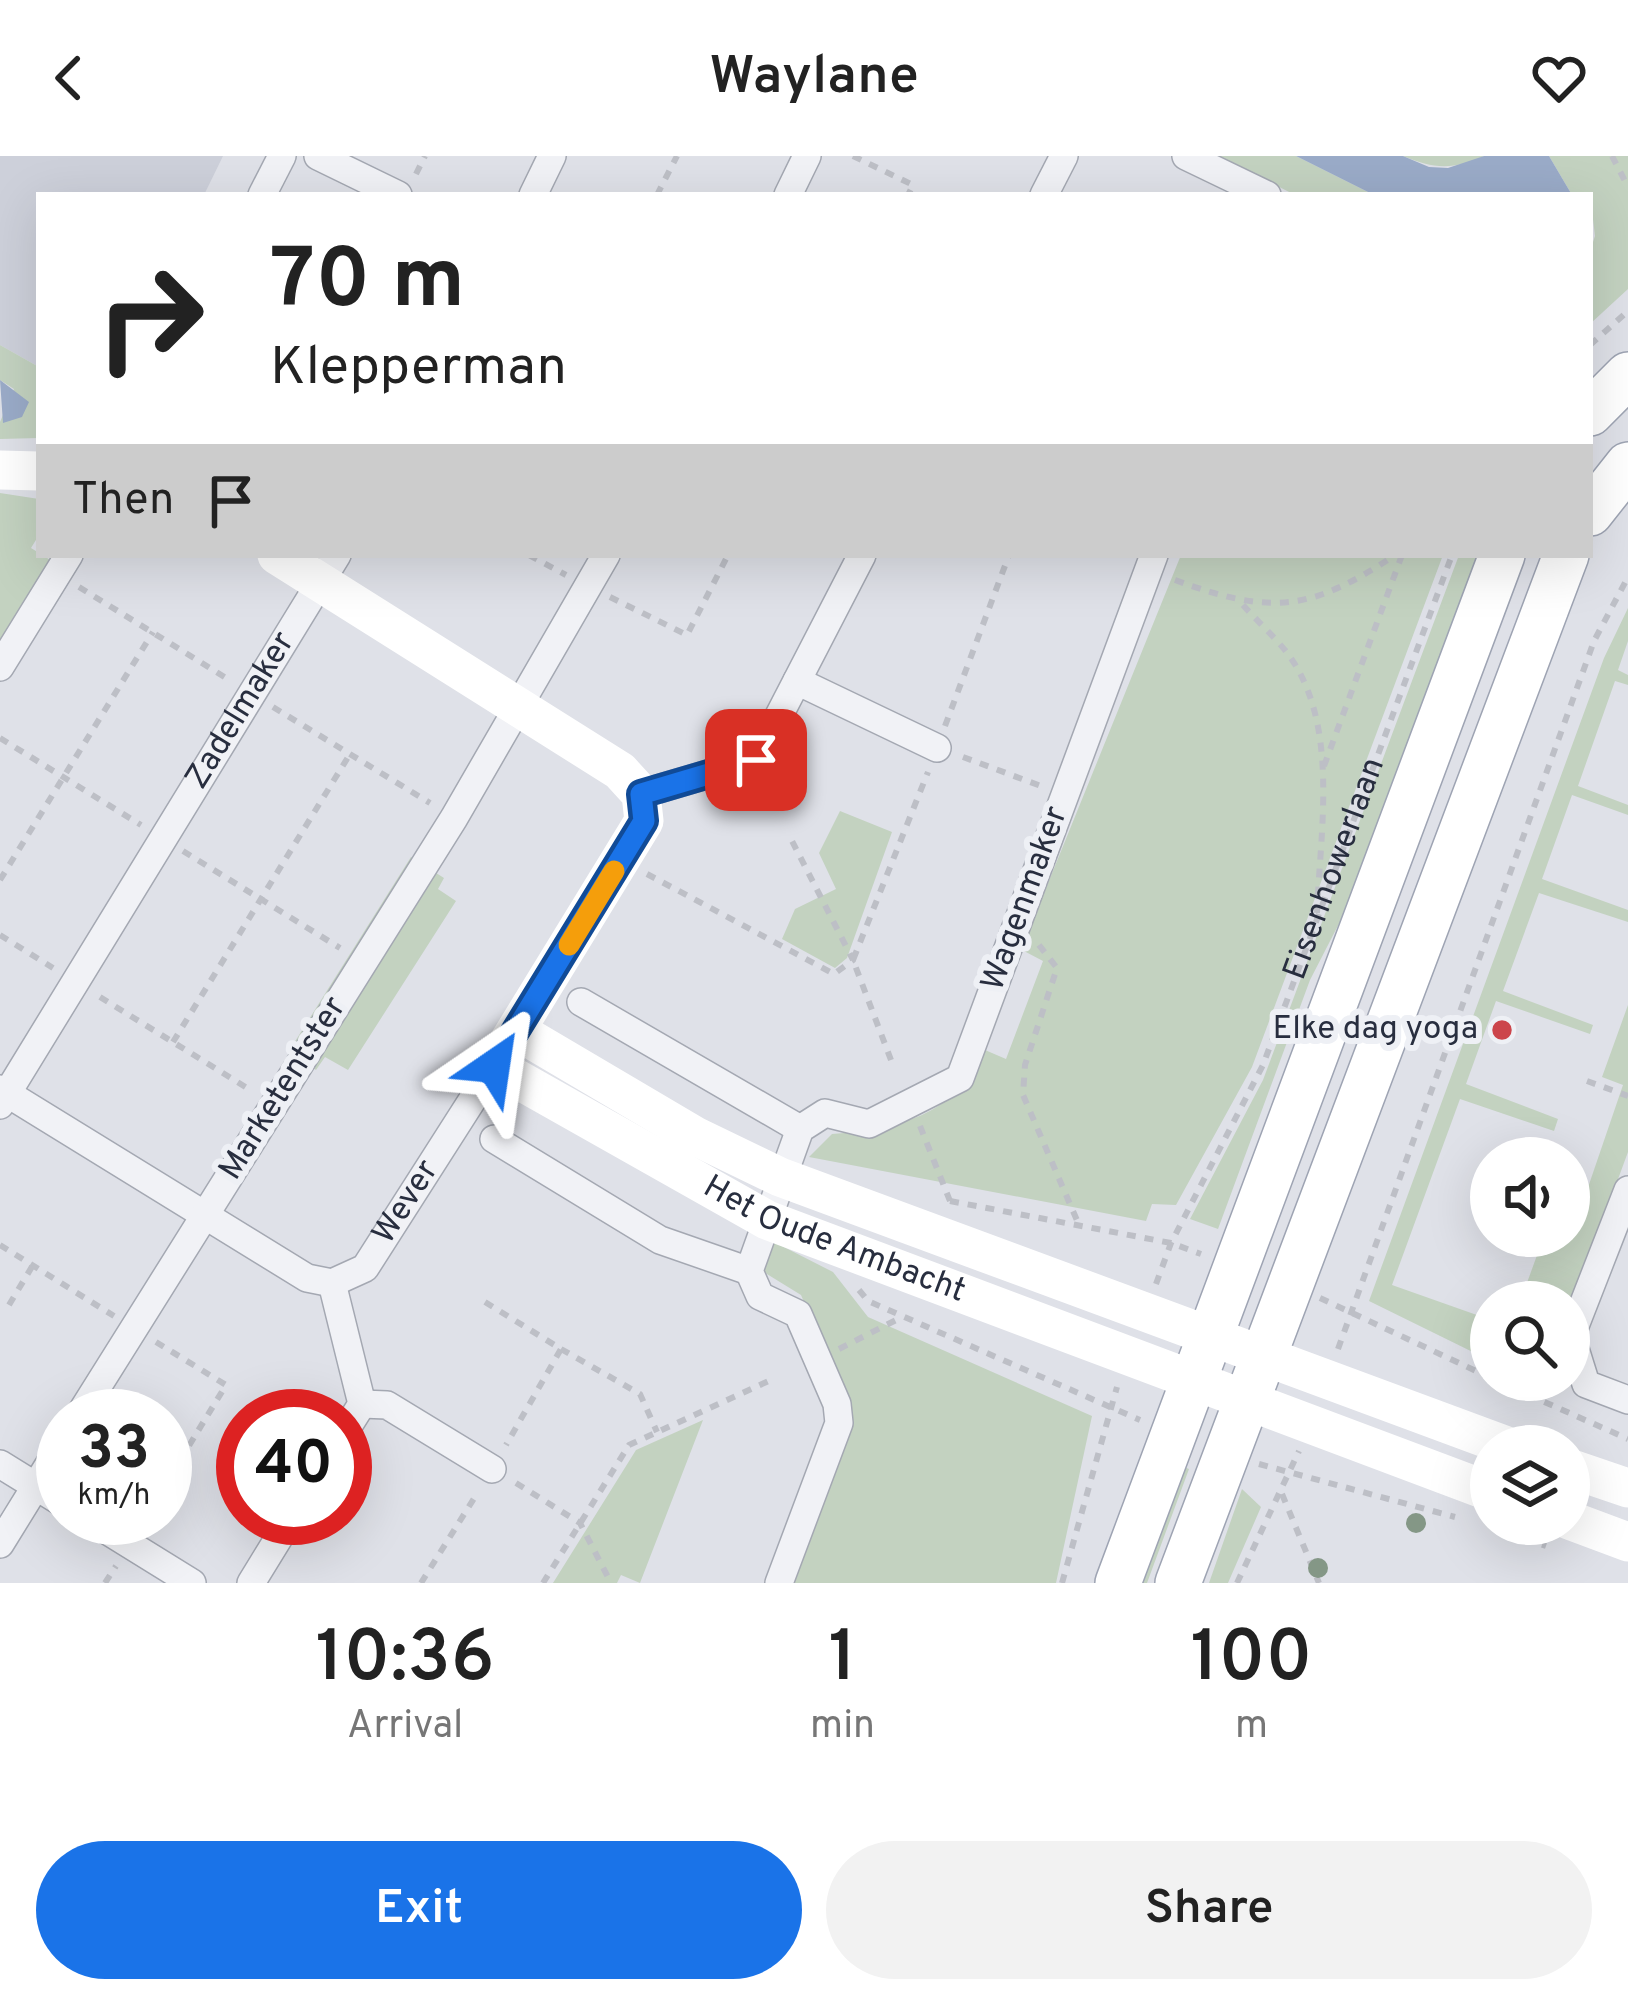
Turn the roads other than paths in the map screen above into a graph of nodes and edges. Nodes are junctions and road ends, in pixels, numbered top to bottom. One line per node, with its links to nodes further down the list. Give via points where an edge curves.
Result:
1 (282, 156): 7 (street)
2 (318, 156): 8 (street)
3 (552, 156): 9 (street)
4 (807, 156): 10 (street)
5 (1064, 156): 11 (street)
6 (1186, 156): 12 (street)
7 (264, 192)
8 (392, 192)
9 (534, 192)
10 (789, 192)
11 (1046, 192)
12 (1261, 192)
13 (1628, 375): 14 (main road)
14 (1593, 409)
15 (1628, 465): 18 (main road)
16 (0, 470): 17 (street)
17 (36, 471)
18 (1593, 509)
19 (288, 558): 26 (street)
20 (604, 558): 29 (street)
21 (860, 558): 28 (street)
22 (1501, 558): 45 (main road, Eisenhowerlaan)
23 (1565, 558): 46 (main road)
24 (1150, 562): 37 (street, Wagenmaker, via 960,1078 868,1124 825,1113)
25 (63, 564): 27 (street)
26 (329, 569): 29 (street); 32 (street, Zadelmaker)
27 (0, 667)
28 (797, 681): 30 (street); 31 (street, via 756,760)
29 (519, 707): 31 (street, via 620,771); 41 (street, Marketentster)
30 (938, 748)
31 (641, 794): 34 (street, Wever, via 644,821)
32 (164, 838): 36 (street, Marketentster)
33 (581, 1002): 37 (street)
34 (517, 1031): 35 (street, Wever); 39 (street, Het Oude Ambacht)
35 (494, 1066): 42 (street, Het Oude Ambacht); 44 (street, Wever, via 365,1268)
36 (2, 1096): 41 (street, Marketentster)
37 (800, 1130): 39 (street)
38 (494, 1139): 43 (street, via 660,1240)
39 (780, 1177): 42 (street); 45 (street, Het Oude Ambacht, via 1146,1312)
40 (1628, 1190): 49 (street, via 1571,1336 1586,1384)
41 (205, 1215): 44 (street, Marketentster, via 308,1278); 47 (street, Marketentster)
42 (766, 1220): 43 (street); 45 (street, Het Oude Ambacht, via 1130,1355)
43 (749, 1271): 66 (street, via 760,1296 798,1314 839,1424)
44 (332, 1282): 48 (street)
45 (1202, 1357): 46 (street); 50 (street); 67 (main road, Eisenhowerlaan)
46 (1263, 1358): 50 (main road); 52 (street)
47 (96, 1389)
48 (358, 1389)
49 (1628, 1400)
50 (1246, 1401): 58 (street); 68 (main road)
51 (372, 1404): 54 (street, via 386,1405)
52 (1470, 1433)
53 (0, 1464): 56 (street)
54 (492, 1469)
55 (1590, 1475): 57 (street)
56 (36, 1486): 61 (street)
57 (1628, 1489)
58 (1470, 1507)
59 (1590, 1537): 60 (street)
60 (1628, 1541)
61 (0, 1544)
62 (132, 1545): 64 (street)
63 (274, 1545): 65 (street)
64 (192, 1583)
65 (251, 1583)
66 (779, 1583)
67 (1118, 1583)
68 (1178, 1583)

